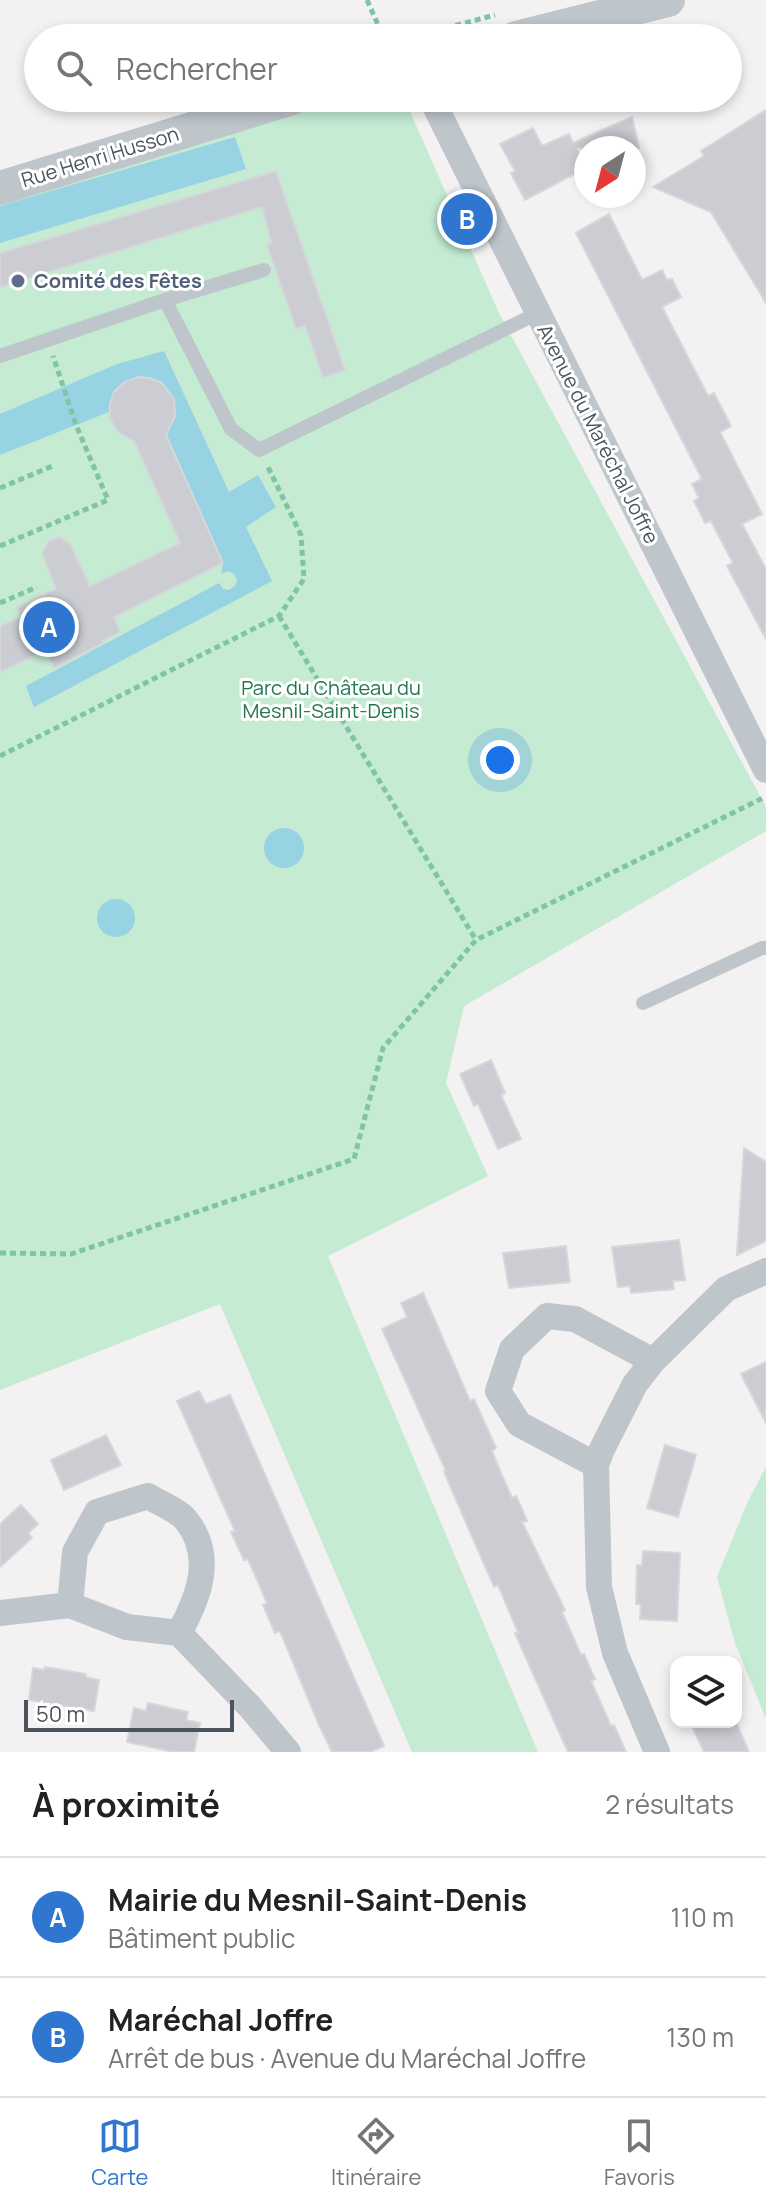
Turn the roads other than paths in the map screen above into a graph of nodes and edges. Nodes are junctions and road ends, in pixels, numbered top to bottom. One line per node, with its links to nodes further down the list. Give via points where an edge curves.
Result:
1 (668, 0): 2 (street)
2 (573, 24)
3 (247, 112): 5 (street, Rue Henri Husson)
4 (438, 112): 8 (street, Avenue du Maréchal Joffre)
5 (0, 188)
6 (264, 270): 7 (lane)
7 (165, 300): 8 (lane, via 231,429 259,450); 9 (lane)
8 (538, 313): 10 (street, Avenue du Maréchal Joffre)
9 (0, 356)
10 (766, 770)
11 (766, 948): 12 (lane)
12 (643, 1003)
13 (766, 1271): 14 (street, via 726,1289)
14 (653, 1361): 15 (street, via 635,1384); 15 (street, via 575,1319 561,1317 547,1316 512,1349 498,1391 519,1424)
15 (596, 1465): 20 (street, via 599,1587 615,1653)
16 (70, 1605): 17 (street); 18 (street, via 127,1627); 18 (street, via 75,1552 97,1512 148,1496 185,1518 201,1546 203,1574)
17 (0, 1613)
18 (179, 1633): 19 (street)
19 (288, 1752)
20 (657, 1752)

